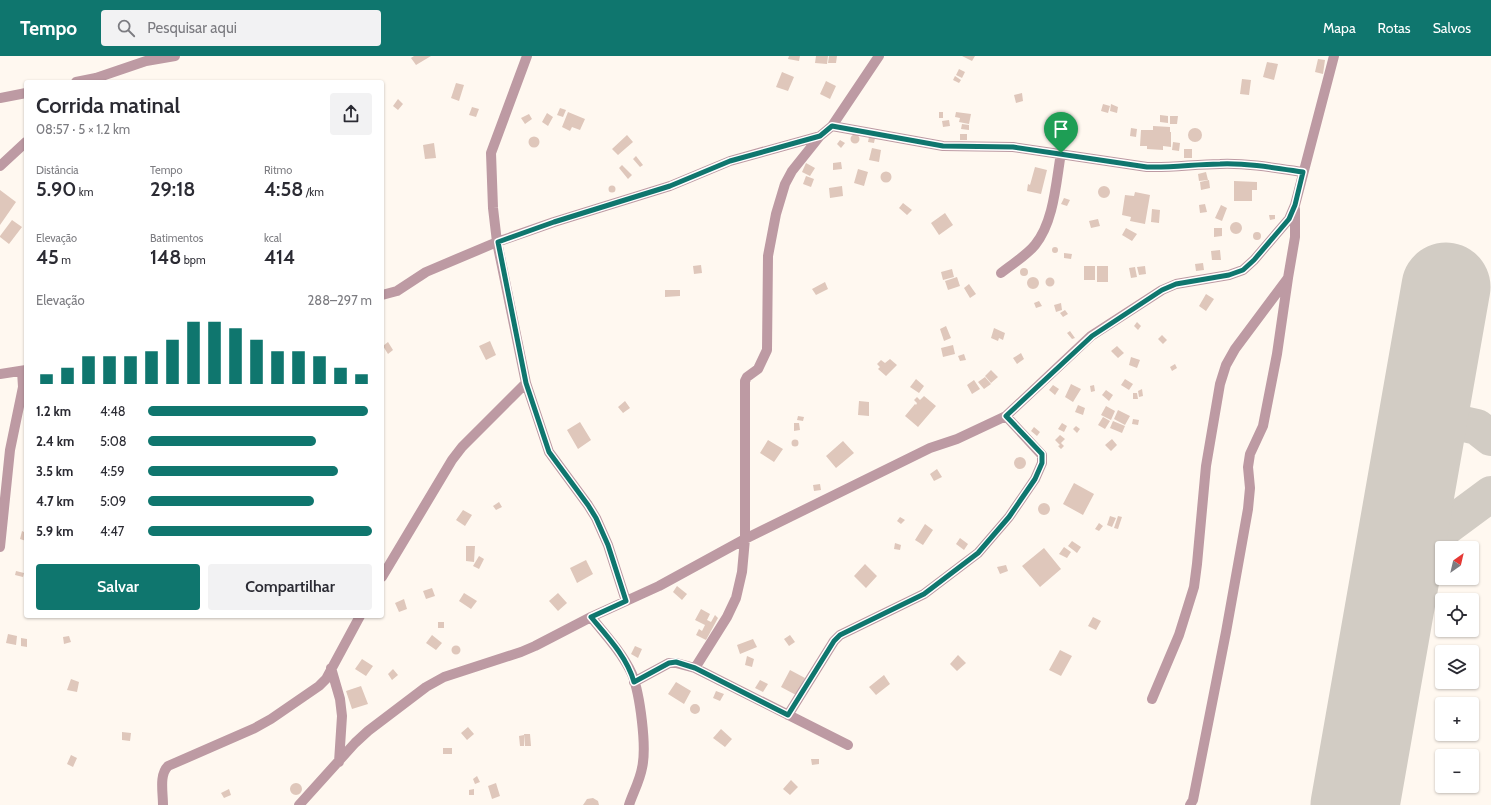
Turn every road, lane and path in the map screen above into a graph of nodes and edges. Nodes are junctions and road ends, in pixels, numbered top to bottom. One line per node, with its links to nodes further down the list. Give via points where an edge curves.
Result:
1 (175, 56): 5 (street, via 146,61)
2 (527, 56): 15 (street, via 492,153 493,208)
3 (879, 56): 8 (street)
4 (1334, 56): 13 (street)
5 (94, 80)
6 (24, 93): 7 (street)
7 (0, 98)
8 (832, 126): 9 (street); 11 (street, via 943,146 1013,147)
9 (820, 136): 15 (street, via 730,161 670,186); 23 (street, via 792,171 785,184 768,256 767,350 758,369 747,376 745,381)
10 (24, 144): 12 (street)
11 (1061, 153): 13 (street, via 1147,167 1242,164); 16 (street, via 1048,222 1043,234 1034,246)
12 (0, 166)
13 (1303, 172): 14 (street)
14 (1295, 205): 17 (street, via 1295,237); 22 (street, via 1289,219 1243,270 1229,275 1176,284 1162,290 1092,336)
15 (498, 242): 18 (street, via 426,272 407,286); 21 (street)
16 (1001, 273)
17 (1288, 278): 32 (street, via 1234,349 1226,365 1220,384 1206,466 1194,587 1179,635); 39 (street, via 1263,426 1250,454 1248,509 1225,640)
18 (384, 294)
19 (24, 371): 20 (street); 24 (street, via 7,471)
20 (0, 374)
21 (526, 383): 25 (street, via 452,460); 26 (street, via 549,452 596,518 608,545)
22 (1006, 416): 23 (street, via 957,439 930,448); 33 (street, via 1042,454 1042,463 1035,479 1009,517 978,553 924,594 840,635)
23 (745, 539): 26 (street); 30 (street, via 742,572 736,598)
24 (0, 547)
25 (384, 574)
26 (626, 601): 27 (street)
27 (591, 617): 31 (street, via 613,644 632,674); 35 (street, via 521,652 444,677 426,687 368,731)
28 (359, 618): 29 (street)
29 (331, 668): 35 (street, via 342,716); 36 (street, via 319,686 272,719 168,766 162,775)
30 (695, 668): 31 (street, via 676,662 669,663); 33 (street)
31 (634, 682): 38 (street, via 644,748 642,768)
32 (1152, 699)
33 (788, 715): 34 (street)
34 (848, 745)
35 (338, 762): 37 (street)
36 (163, 805)
37 (299, 805)
38 (628, 805)
39 (1190, 805)

